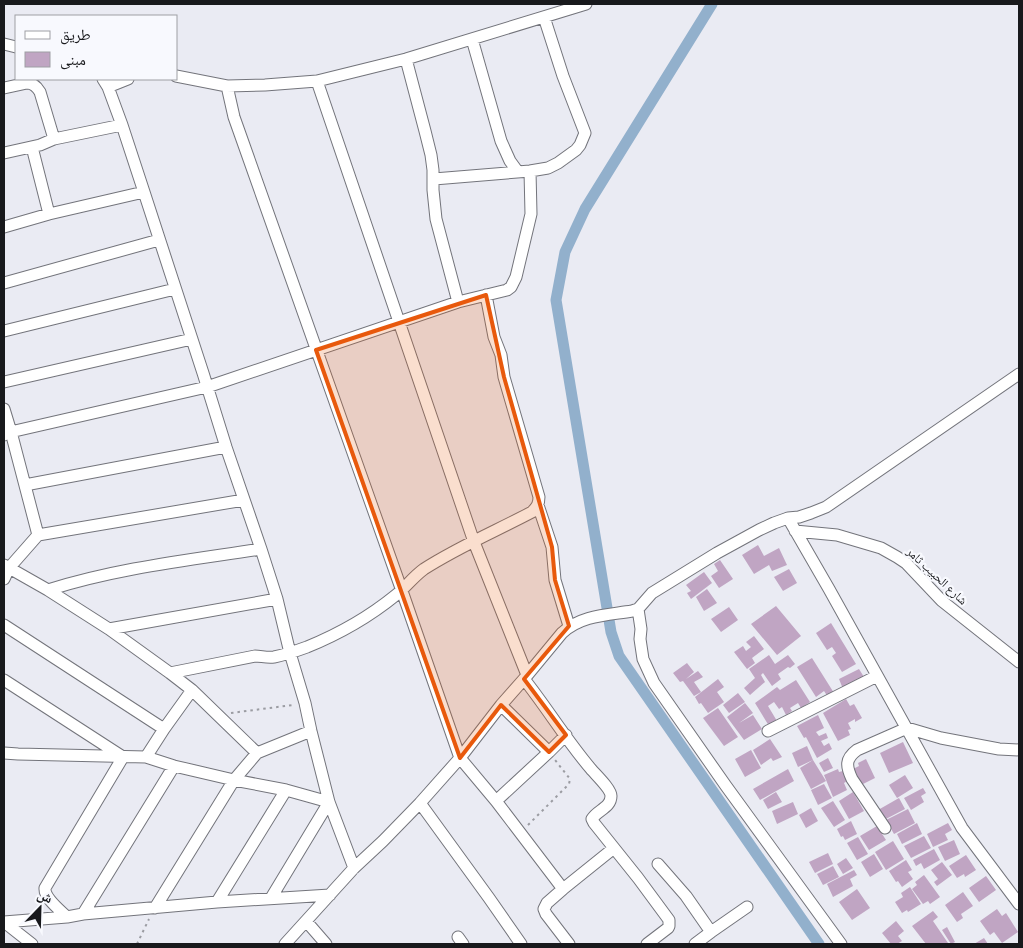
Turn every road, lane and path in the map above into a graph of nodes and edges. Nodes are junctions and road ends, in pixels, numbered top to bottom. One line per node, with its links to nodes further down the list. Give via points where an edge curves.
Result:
1 (586, 4): 2 (street)
2 (544, 17): 3 (street); 15 (street, via 584,133 576,150 558,162 548,168)
3 (472, 39): 4 (street); 15 (street, via 501,141 510,161)
4 (406, 60): 7 (street); 16 (street)
5 (178, 76): 9 (street)
6 (122, 80): 8 (street)
7 (317, 81): 9 (street); 25 (street)
8 (106, 83): 11 (street)
9 (227, 86): 28 (street, via 234,117)
10 (4, 88): 12 (street, via 27,83 36,86)
11 (122, 125): 12 (street); 17 (street)
12 (54, 139): 13 (street)
13 (32, 146): 14 (street); 18 (street)
14 (4, 153)
15 (524, 172): 16 (street); 23 (street, via 531,214 516,276 507,290)
16 (434, 179): 24 (street, via 436,219)
17 (144, 192): 18 (street); 20 (street)
18 (49, 214): 19 (street)
19 (4, 227)
20 (159, 240): 21 (street); 22 (street)
21 (4, 283)
22 (175, 290): 26 (street); 27 (street)
23 (486, 295): 24 (street); 37 (street, via 504,377 539,498)
24 (458, 302): 25 (street)
25 (400, 321): 28 (street); 41 (street)
26 (4, 331)
27 (192, 339): 30 (street); 31 (street)
28 (316, 350): 31 (street); 45 (street)
29 (1019, 374): 38 (street, via 826,507 811,514)
30 (4, 382)
31 (207, 387): 33 (street); 34 (street)
32 (4, 409): 33 (street)
33 (6, 433): 35 (street)
34 (226, 447): 35 (street); 36 (street)
35 (25, 485): 40 (street)
36 (244, 500): 40 (street); 42 (street)
37 (538, 505): 41 (street, via 532,512); 49 (street, via 552,547 554,580)
38 (788, 518): 39 (street); 47 (street, via 717,553 652,593)
39 (795, 531): 52 (street, شارع الحبيب ثامر, via 837,535 881,548 906,563 942,601); 54 (street)
40 (38, 536): 43 (street)
41 (474, 542): 45 (street, via 420,572); 55 (street)
42 (261, 549): 44 (street, via 149,566 83,579); 46 (street)
43 (5, 571): 44 (street)
44 (48, 590): 50 (street)
45 (402, 591): 51 (street, via 351,626); 74 (street)
46 (276, 599): 50 (street); 51 (street)
47 (635, 610): 49 (street, via 580,620); 106 (street, via 641,629 642,653 654,683)
48 (4, 625): 62 (street)
49 (569, 626): 55 (street)
50 (109, 629): 53 (street)
51 (290, 653): 53 (street, via 255,656); 58 (street)
52 (1019, 661)
53 (170, 673): 57 (street)
54 (876, 676): 61 (street); 64 (street)
55 (525, 677): 59 (street); 65 (street)
56 (4, 680): 72 (street)
57 (192, 690): 60 (street); 62 (street)
58 (305, 703): 60 (path); 63 (street)
59 (501, 705): 68 (street); 74 (street)
60 (218, 715): 70 (street)
61 (907, 728): 67 (street, via 941,738); 81 (street, via 857,750 847,762 852,779); 90 (street, via 962,828)
62 (164, 729): 73 (street)
63 (311, 731): 70 (street); 79 (street)
64 (768, 731)
65 (566, 735): 68 (street); 83 (street, via 611,792 610,803 592,819)
66 (4, 745): 71 (street)
67 (1019, 750)
68 (549, 752): 78 (street); 82 (path, via 570,782)
69 (4, 753): 71 (street)
70 (257, 753): 76 (street)
71 (18, 754): 72 (street)
72 (123, 757): 73 (street); 94 (street, via 45,888 47,897)
73 (146, 757): 75 (street)
74 (460, 758): 78 (street); 80 (street)
75 (174, 766): 76 (street); 93 (street)
76 (234, 780): 77 (street); 92 (street)
77 (286, 790): 79 (street); 89 (street)
78 (496, 801): 82 (street)
79 (329, 802): 85 (street); 88 (street)
80 (420, 803): 85 (street); 102 (street)
81 (885, 828)
82 (520, 832): 86 (street)
83 (614, 848): 86 (street); 104 (street, via 669,920 668,928)
84 (658, 864): 97 (street)
85 (354, 868): 87 (street)
86 (563, 889): 103 (street, via 544,909)
87 (330, 895): 88 (street); 96 (street)
88 (271, 898): 89 (street)
89 (217, 902): 92 (street)
90 (1019, 904)
91 (747, 907): 97 (street)
92 (155, 908): 93 (street); 99 (path)
93 (83, 914): 94 (street)
94 (67, 918): 95 (street)
95 (4, 922): 98 (street)
96 (306, 922): 100 (street); 101 (street)
97 (711, 932): 105 (street)
98 (32, 944)
99 (137, 944)
100 (285, 944)
101 (326, 944)
102 (521, 944)
103 (569, 944)
104 (647, 944)
105 (695, 944)
106 (841, 944)

